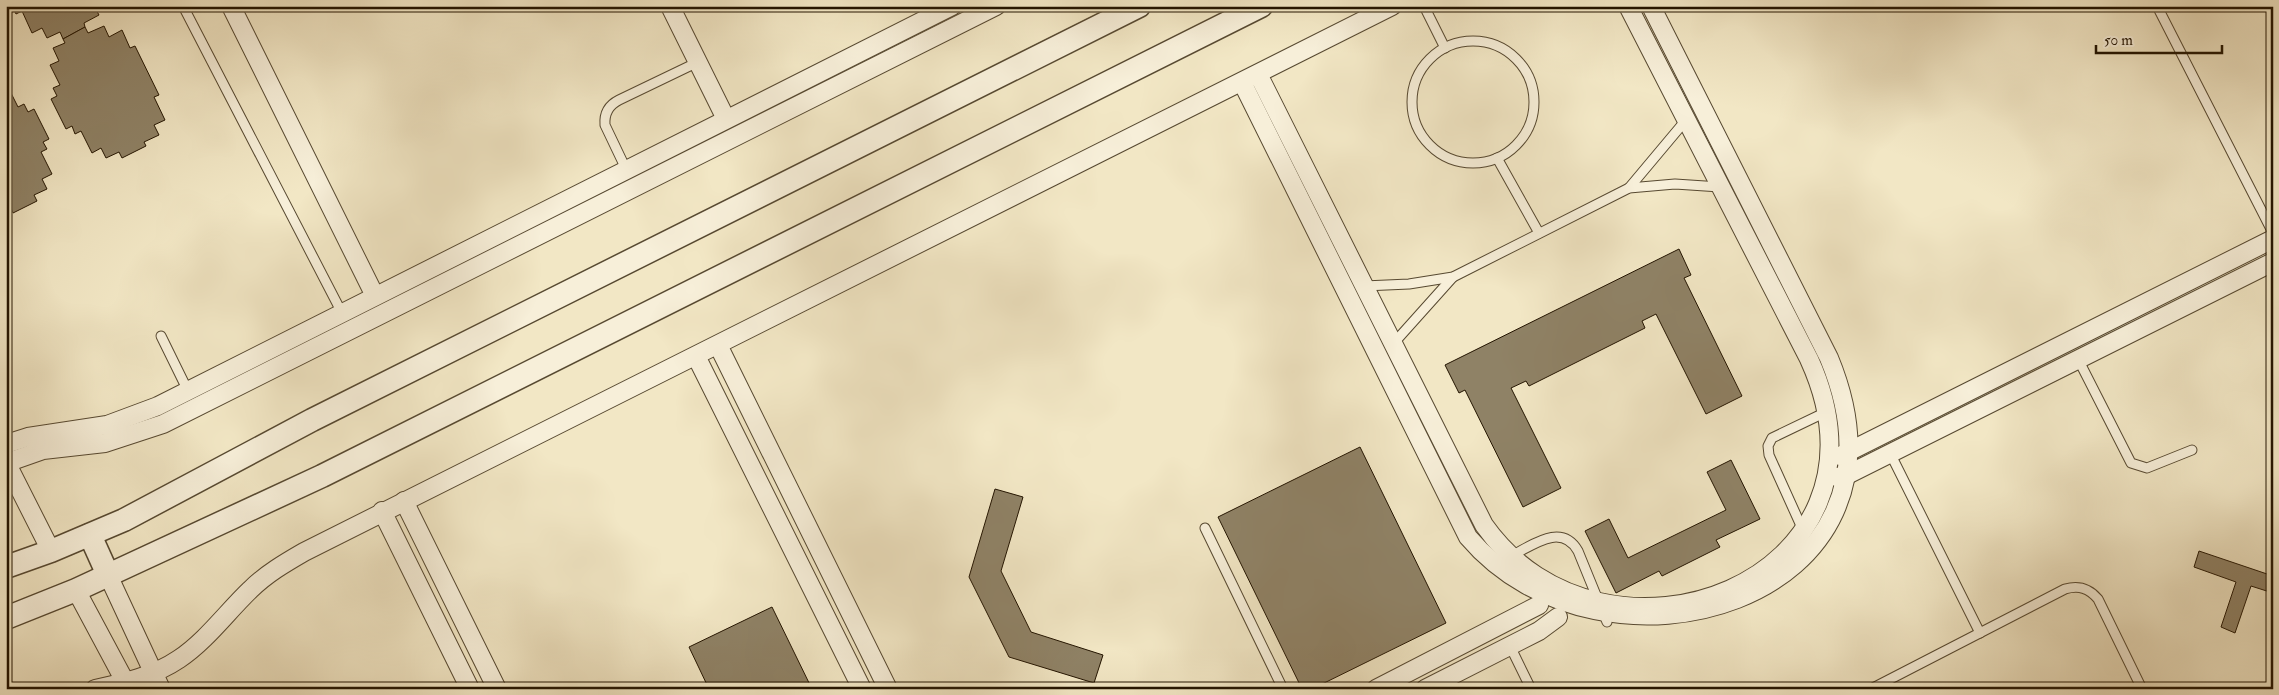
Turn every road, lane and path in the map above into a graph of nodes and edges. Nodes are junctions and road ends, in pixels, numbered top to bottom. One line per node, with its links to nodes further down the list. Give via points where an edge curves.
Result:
1 (183, 6): 30 (lane)
2 (230, 6): 29 (street)
3 (670, 6): 14 (street)
4 (996, 6): 43 (street, via 163,424 105,443 43,450)
5 (1139, 6): 49 (street, via 321,415 177,493)
6 (1261, 6): 54 (street, via 322,476)
7 (1392, 6): 15 (street)
8 (1424, 6): 13 (lane)
9 (1628, 6): 18 (street)
10 (1651, 6): 41 (street, via 1829,358 1844,400)
11 (2157, 6): 24 (lane)
12 (945, 8): 17 (street)
13 (1445, 48): 19 (lane, via 1426,64 1415,85 1413,110 1418,128 1429,143 1449,158 1473,163); 19 (lane, via 1468,41 1492,44 1513,56 1528,76 1534,99 1530,124 1517,144)
14 (698, 62): 17 (street); 20 (lane, via 609,107 605,125)
15 (1258, 74): 16 (street); 28 (street)
16 (1242, 82): 33 (street); 59 (street, via 1468,537 1502,585)
17 (726, 119): 20 (street)
18 (1686, 120): 21 (street); 22 (lane)
19 (1498, 158): 23 (lane)
20 (626, 169): 29 (street)
21 (1721, 187): 22 (lane, via 1675,184); 37 (street, via 1818,378)
22 (1629, 188): 23 (lane)
23 (1539, 233): 27 (lane)
24 (2273, 233)
25 (2273, 239): 41 (street)
26 (2273, 262): 35 (street)
27 (1453, 277): 28 (lane, via 1409,284); 32 (lane)
28 (1364, 286): 32 (street)
29 (375, 296): 30 (street)
30 (342, 313): 36 (street)
31 (160, 336): 36 (lane)
32 (1394, 344): 52 (street, via 1484,525)
33 (718, 345): 34 (street); 72 (street)
34 (696, 356): 46 (street); 71 (street)
35 (2078, 359): 39 (lane, via 2131,463 2147,468); 40 (street)
36 (188, 391): 38 (street, via 107,425 28,437)
37 (1827, 412): 42 (street); 50 (lane, via 1772,438 1768,446 1769,455)
38 (6, 444)
39 (2192, 450)
40 (1890, 453): 45 (street); 63 (lane)
41 (1849, 454): 42 (street); 45 (street)
42 (1829, 456): 44 (street)
43 (6, 462): 51 (street)
44 (1827, 475): 45 (street); 50 (street, via 1821,501)
45 (1847, 475): 55 (street, via 1831,530)
46 (404, 501): 47 (street); 70 (street)
47 (382, 511): 65 (street, via 270,573 194,648); 69 (street)
48 (1204, 528): 73 (lane)
49 (90, 535): 51 (street); 54 (street)
50 (1805, 535): 61 (street, via 1778,571 1746,598 1728,608 1669,625)
51 (51, 551): 53 (street)
52 (1505, 558): 57 (street); 61 (lane, via 1549,537 1566,538 1578,551)
53 (6, 567)
54 (108, 575): 56 (street); 65 (street)
55 (1795, 584)
56 (76, 590): 60 (street); 66 (street)
57 (1550, 598): 58 (street); 59 (street)
58 (1567, 608): 61 (street); 62 (street)
59 (1532, 611): 62 (street); 74 (street)
60 (6, 618)
61 (1607, 622)
62 (1559, 627): 64 (street)
63 (1980, 633): 77 (lane); 78 (lane, via 2065,589 2084,588 2098,600)
64 (1510, 646): 75 (street); 76 (lane)
65 (154, 672): 66 (street); 68 (street)
66 (127, 686): 67 (street)
67 (96, 689)
68 (161, 689)
69 (470, 689)
70 (497, 689)
71 (862, 689)
72 (888, 689)
73 (1283, 689)
74 (1376, 689)
75 (1425, 689)
76 (1531, 689)
77 (1871, 689)
78 (2142, 689)

